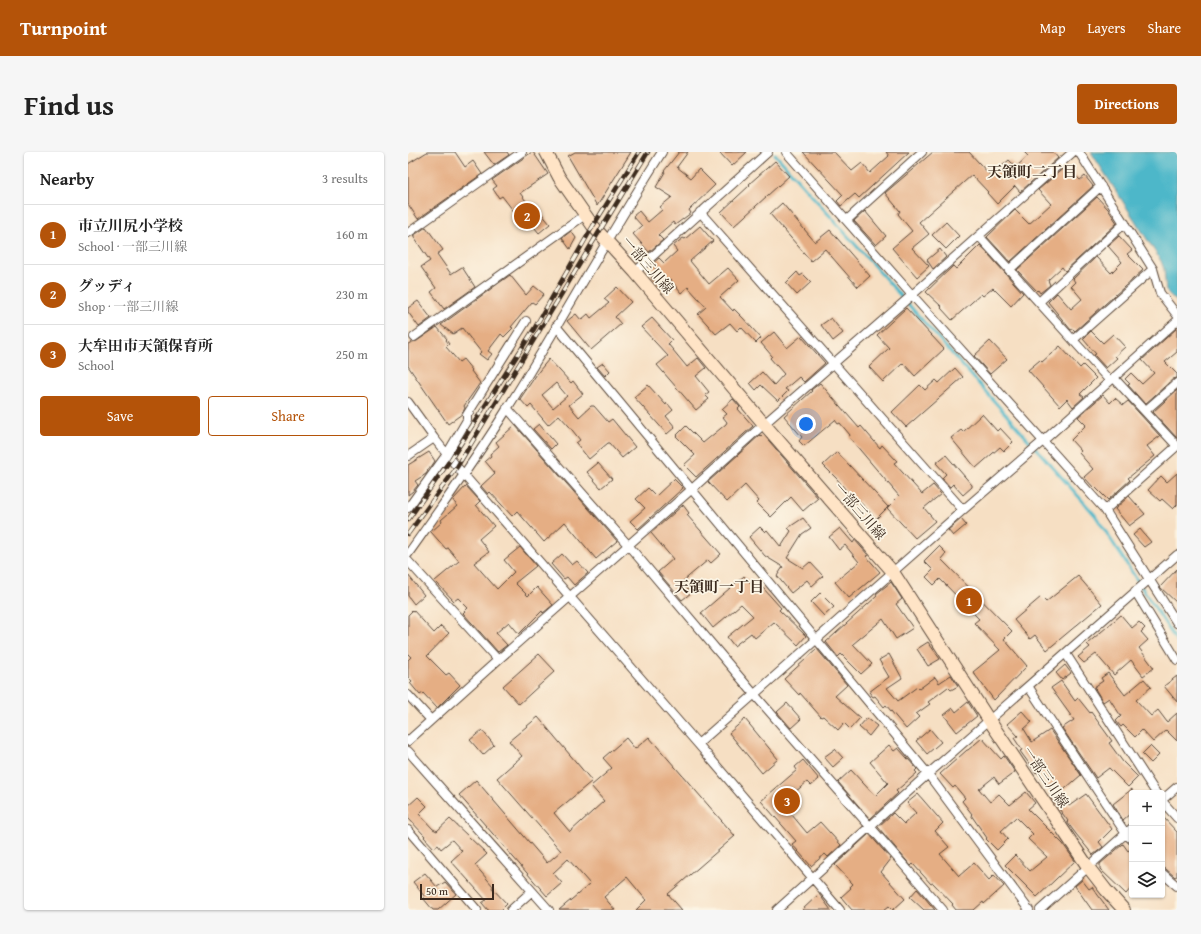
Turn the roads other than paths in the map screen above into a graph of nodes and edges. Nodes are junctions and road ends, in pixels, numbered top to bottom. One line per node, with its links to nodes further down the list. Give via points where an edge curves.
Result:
1 (522, 152): 14 (street)
2 (546, 152): 11 (main road, 一部三川線)
3 (662, 152): 16 (street)
4 (768, 152): 10 (street)
5 (786, 152): 12 (street)
6 (922, 152): 12 (street)
7 (1073, 152): 15 (street)
8 (1080, 152): 9 (street)
9 (1101, 186): 13 (street); 18 (street)
10 (700, 212): 19 (street); 28 (street)
11 (585, 215): 16 (main road, 一部三川線); 26 (street)
12 (847, 220): 20 (street)
13 (1125, 223): 17 (street); 21 (street)
14 (408, 233)
15 (979, 236): 18 (street); 20 (street)
16 (607, 240): 19 (main road, 一部三川線); 25 (street)
17 (1154, 269): 22 (street, via 1160,293); 27 (street)
18 (1009, 270): 21 (street)
19 (635, 272): 34 (main road, 一部三川線)
20 (912, 295): 28 (street); 36 (street)
21 (1039, 302): 27 (street)
22 (1177, 316)
23 (526, 321): 38 (street, via 467,415 467,420)
24 (1177, 321): 29 (street)
25 (556, 326): 32 (street); 41 (street)
26 (414, 337)
27 (1073, 340): 29 (street)
28 (834, 363): 34 (street); 43 (street)
29 (1112, 379): 33 (street); 36 (street)
30 (1177, 383): 33 (street)
31 (408, 402): 35 (street)
32 (507, 408): 40 (street); 45 (street)
33 (1145, 411): 37 (street)
34 (764, 424): 41 (street); 49 (main road, 一部三川線)
35 (434, 438): 38 (street); 39 (street)
36 (1043, 441): 43 (street); 44 (street)
37 (1177, 446): 44 (street)
38 (447, 454): 40 (street); 42 (street)
39 (408, 456)
40 (464, 475): 46 (street); 52 (street)
41 (692, 489): 45 (street); 54 (street)
42 (408, 508)
43 (963, 510): 49 (street)
44 (1105, 510): 50 (street)
45 (628, 546): 52 (street); 59 (street)
46 (408, 554)
47 (1177, 555): 50 (street)
48 (408, 561): 56 (street)
49 (893, 572): 54 (street); 62 (main road, 一部三川線)
50 (1150, 579): 51 (street); 53 (street)
51 (1135, 592): 55 (street); 57 (street)
52 (571, 597): 56 (street); 64 (street)
53 (1177, 622)
54 (816, 640): 59 (street); 66 (street)
55 (1066, 654): 58 (street); 68 (street)
56 (498, 660): 61 (street)
57 (1177, 660)
58 (1028, 686): 62 (street); 74 (street)
59 (754, 694): 64 (street); 72 (street)
60 (408, 695): 61 (street)
61 (431, 720): 63 (street)
62 (989, 720): 66 (street); 75 (main road, 一部三川線)
63 (408, 741)
64 (698, 744): 77 (street)
65 (408, 751): 79 (street)
66 (928, 774): 72 (street); 86 (street)
67 (1177, 787): 69 (street)
68 (1154, 790)
69 (1165, 798)
70 (1165, 804): 71 (street)
71 (1177, 818)
72 (871, 826): 77 (street); 85 (street)
73 (408, 830): 80 (street)
74 (1129, 831): 75 (street)
75 (1088, 867): 87 (street); 88 (main road, 一部三川線)
76 (1165, 876): 78 (street)
77 (812, 879): 83 (street); 84 (street)
78 (1177, 886)
79 (532, 891): 81 (street); 82 (street)
80 (477, 910)
81 (511, 910)
82 (548, 910)
83 (777, 910)
84 (840, 910)
85 (943, 910)
86 (1029, 910)
87 (1040, 910)
88 (1124, 910)

